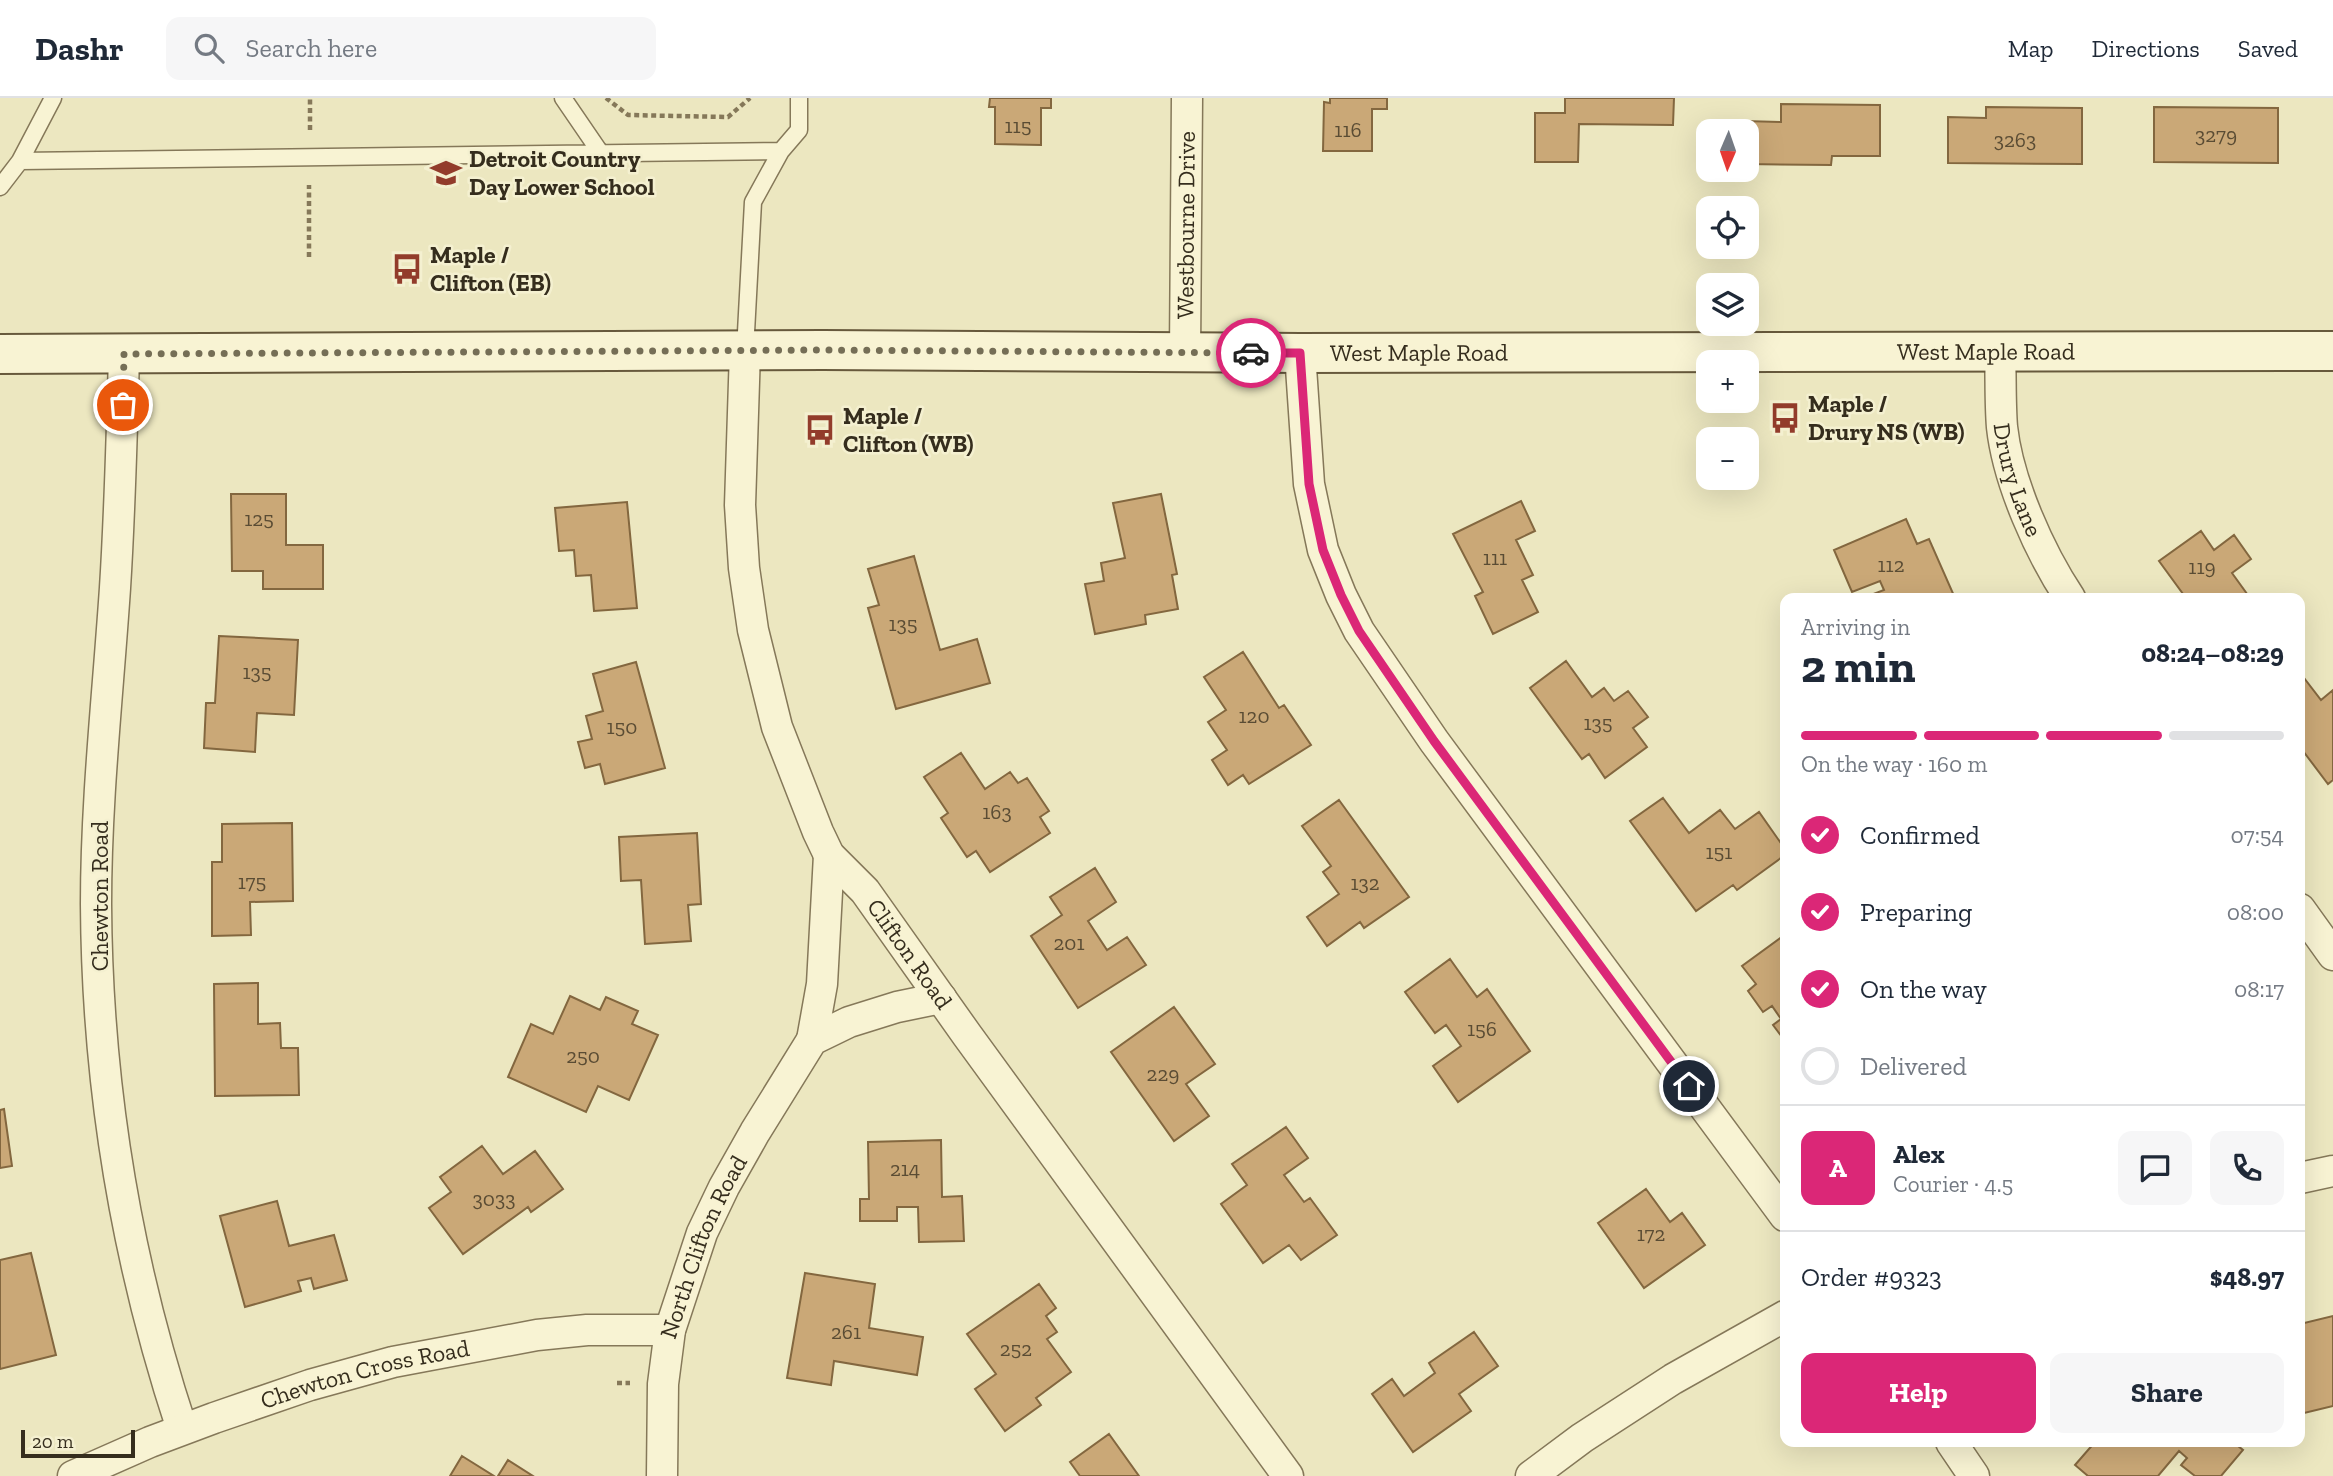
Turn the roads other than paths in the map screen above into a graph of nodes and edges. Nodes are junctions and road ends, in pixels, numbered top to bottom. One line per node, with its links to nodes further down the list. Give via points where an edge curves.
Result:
1 (53, 98): 7 (lane)
2 (563, 98): 6 (lane)
3 (799, 98): 5 (lane, via 799,130)
4 (1186, 98): 12 (street, Westbourne Drive)
5 (781, 152): 6 (lane); 9 (lane, via 753,202)
6 (601, 155): 7 (lane)
7 (20, 161): 8 (lane)
8 (0, 187)
9 (745, 351): 12 (main road, West Maple Road); 15 (main road, West Maple Road); 17 (street, Clifton Road, via 740,505 753,630 777,727)
10 (2000, 351): 11 (main road, West Maple Road); 13 (main road, West Maple Road); 16 (street, Drury Lane, via 2007,452 2035,534)
11 (2333, 351)
12 (1185, 353): 13 (main road, West Maple Road)
13 (1300, 353): 24 (street, via 1309,484 1320,537 1359,631 1434,741)
14 (0, 354): 15 (main road, West Maple Road)
15 (124, 354): 27 (street, Chewton Road, via 97,871 99,980 107,1087 139,1280)
16 (2066, 593)
17 (829, 855): 20 (street, Clifton Road, via 865,891); 21 (street, North Clifton Road, via 822,984)
18 (2305, 916): 19 (street)
19 (2333, 955)
20 (941, 998): 21 (street, via 849,1022); 31 (street, Clifton Road)
21 (813, 1040): 26 (street, North Clifton Road, via 724,1186 702,1233)
22 (2333, 1171): 23 (street)
23 (2305, 1177)
24 (1780, 1209)
25 (1780, 1319): 32 (street, via 1673,1380)
26 (670, 1330): 27 (street, Chewton Cross Road, via 537,1335 393,1362); 30 (street, North Clifton Road, via 663,1384)
27 (182, 1429): 29 (street, Chewton Cross Road)
28 (1954, 1447): 33 (street)
29 (73, 1476)
30 (662, 1476)
31 (1288, 1476)
32 (1531, 1476)
33 (1974, 1476)

